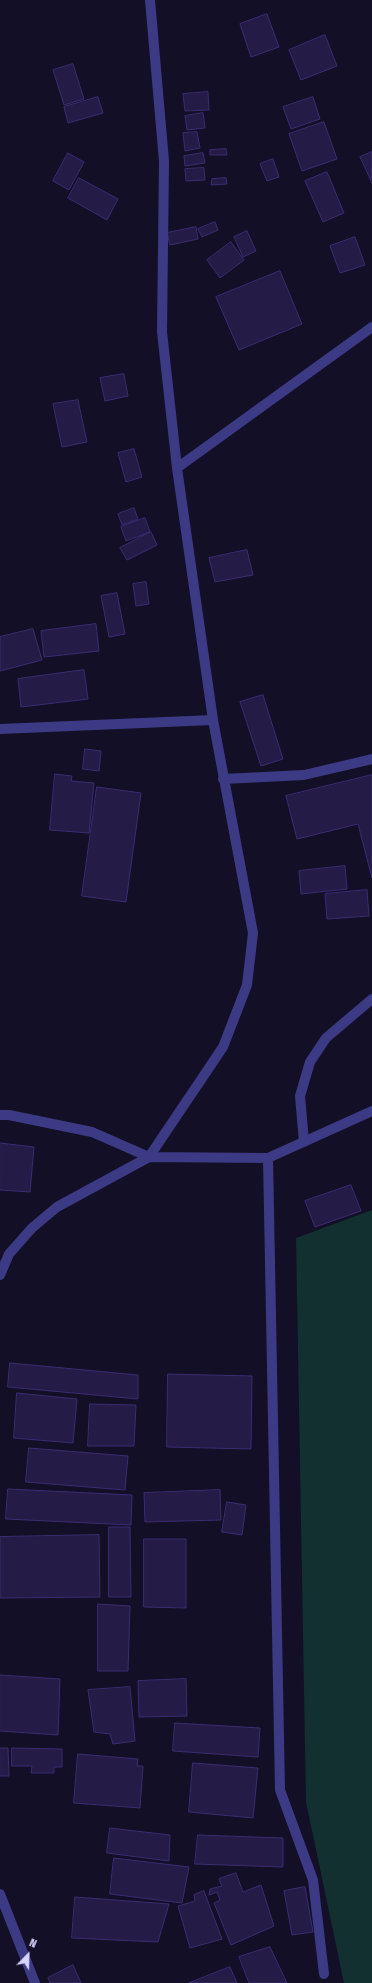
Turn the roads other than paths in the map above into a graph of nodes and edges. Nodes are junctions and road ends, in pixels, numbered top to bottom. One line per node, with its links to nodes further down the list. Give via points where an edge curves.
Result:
1 (150, 0): 3 (street, via 164,160 162,332)
2 (372, 327): 3 (street)
3 (176, 468): 4 (street)
4 (213, 720): 5 (street); 7 (street)
5 (0, 729)
6 (372, 759): 7 (street, via 304,774)
7 (223, 779): 12 (street, via 253,933 247,985 224,1047)
8 (372, 999): 11 (street, via 326,1038 310,1062 300,1096)
9 (372, 1111): 11 (street)
10 (0, 1115): 12 (street, via 92,1132)
11 (304, 1142): 13 (street)
12 (149, 1157): 13 (street); 14 (street, via 57,1207 32,1228 10,1254)
13 (268, 1158): 16 (street, via 280,1790 313,1880)
14 (0, 1275)
15 (0, 1894): 17 (street)
16 (324, 1974)
17 (35, 1983)

